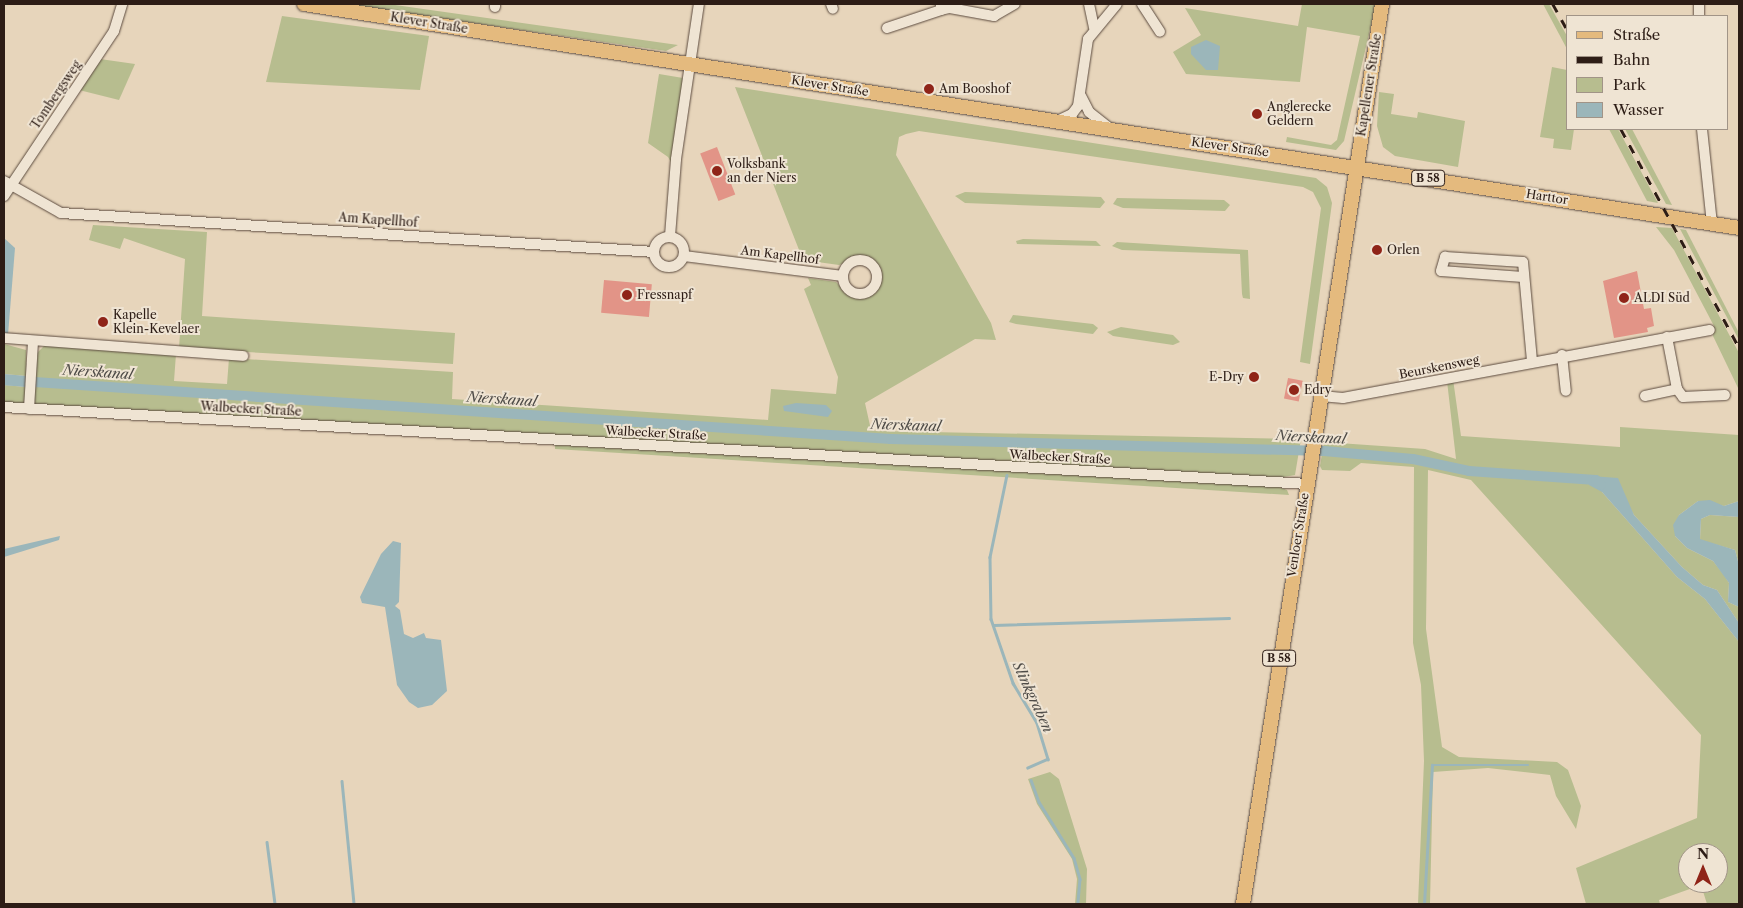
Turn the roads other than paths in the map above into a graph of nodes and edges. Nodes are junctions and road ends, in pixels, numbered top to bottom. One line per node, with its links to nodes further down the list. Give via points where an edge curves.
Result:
1 (122, 4): 19 (street, Tombergsweg, via 114,30)
2 (304, 4): 13 (main road, Klever Straße)
3 (699, 4): 13 (street)
4 (1015, 4): 9 (street, via 994,16)
5 (1089, 4): 10 (street)
6 (1142, 4): 12 (street)
7 (1382, 4): 18 (main road, Kapellener Straße)
8 (1112, 5): 10 (street)
9 (941, 7): 11 (street)
10 (1094, 27): 14 (street, via 1085,51)
11 (887, 28)
12 (1160, 32)
13 (691, 64): 15 (main road, Klever Straße); 23 (street, via 676,159)
14 (1081, 96): 15 (street, via 1072,114); 16 (street, via 1089,112)
15 (1057, 121): 16 (main road, Klever Straße)
16 (1112, 130): 18 (main road, Klever Straße)
17 (1702, 130): 21 (street)
18 (1356, 166): 21 (main road, Harttor / B 58); 38 (main road, Venloer Straße / B 58)
19 (7, 183): 20 (street, Tombergsweg); 24 (street, Am Kapellhof, via 61,213)
20 (4, 196)
21 (1712, 224): 22 (main road, Harttor / B 58)
22 (1739, 228)
23 (670, 236): 24 (street, via 659,241); 25 (street, via 680,241)
24 (654, 252): 25 (street, via 658,262 667,267 678,265)
25 (684, 256): 26 (street, Am Kapellhof)
26 (843, 276)
27 (1523, 277): 27 (street, via 1480,274 1441,271 1445,257 1480,258 1523,262); 34 (street)
28 (1710, 330): 30 (street, Beurskensweg)
29 (4, 338): 31 (street)
30 (1667, 338): 32 (street, Beurskensweg); 35 (street)
31 (33, 342): 33 (street); 41 (street)
32 (1562, 355): 34 (street, Beurskensweg); 36 (street)
33 (243, 356)
34 (1532, 361): 38 (street, Beurskensweg, via 1343,398)
35 (1677, 389): 37 (street, via 1683,397); 39 (street)
36 (1566, 391)
37 (1726, 395)
38 (1321, 396): 42 (main road, Venloer Straße / B 58)
39 (1645, 396)
40 (4, 407): 41 (street, Walbecker Straße)
41 (29, 409): 42 (street, Walbecker Straße)
42 (1306, 484): 43 (main road, Venloer Straße / B 58)
43 (1242, 904)

